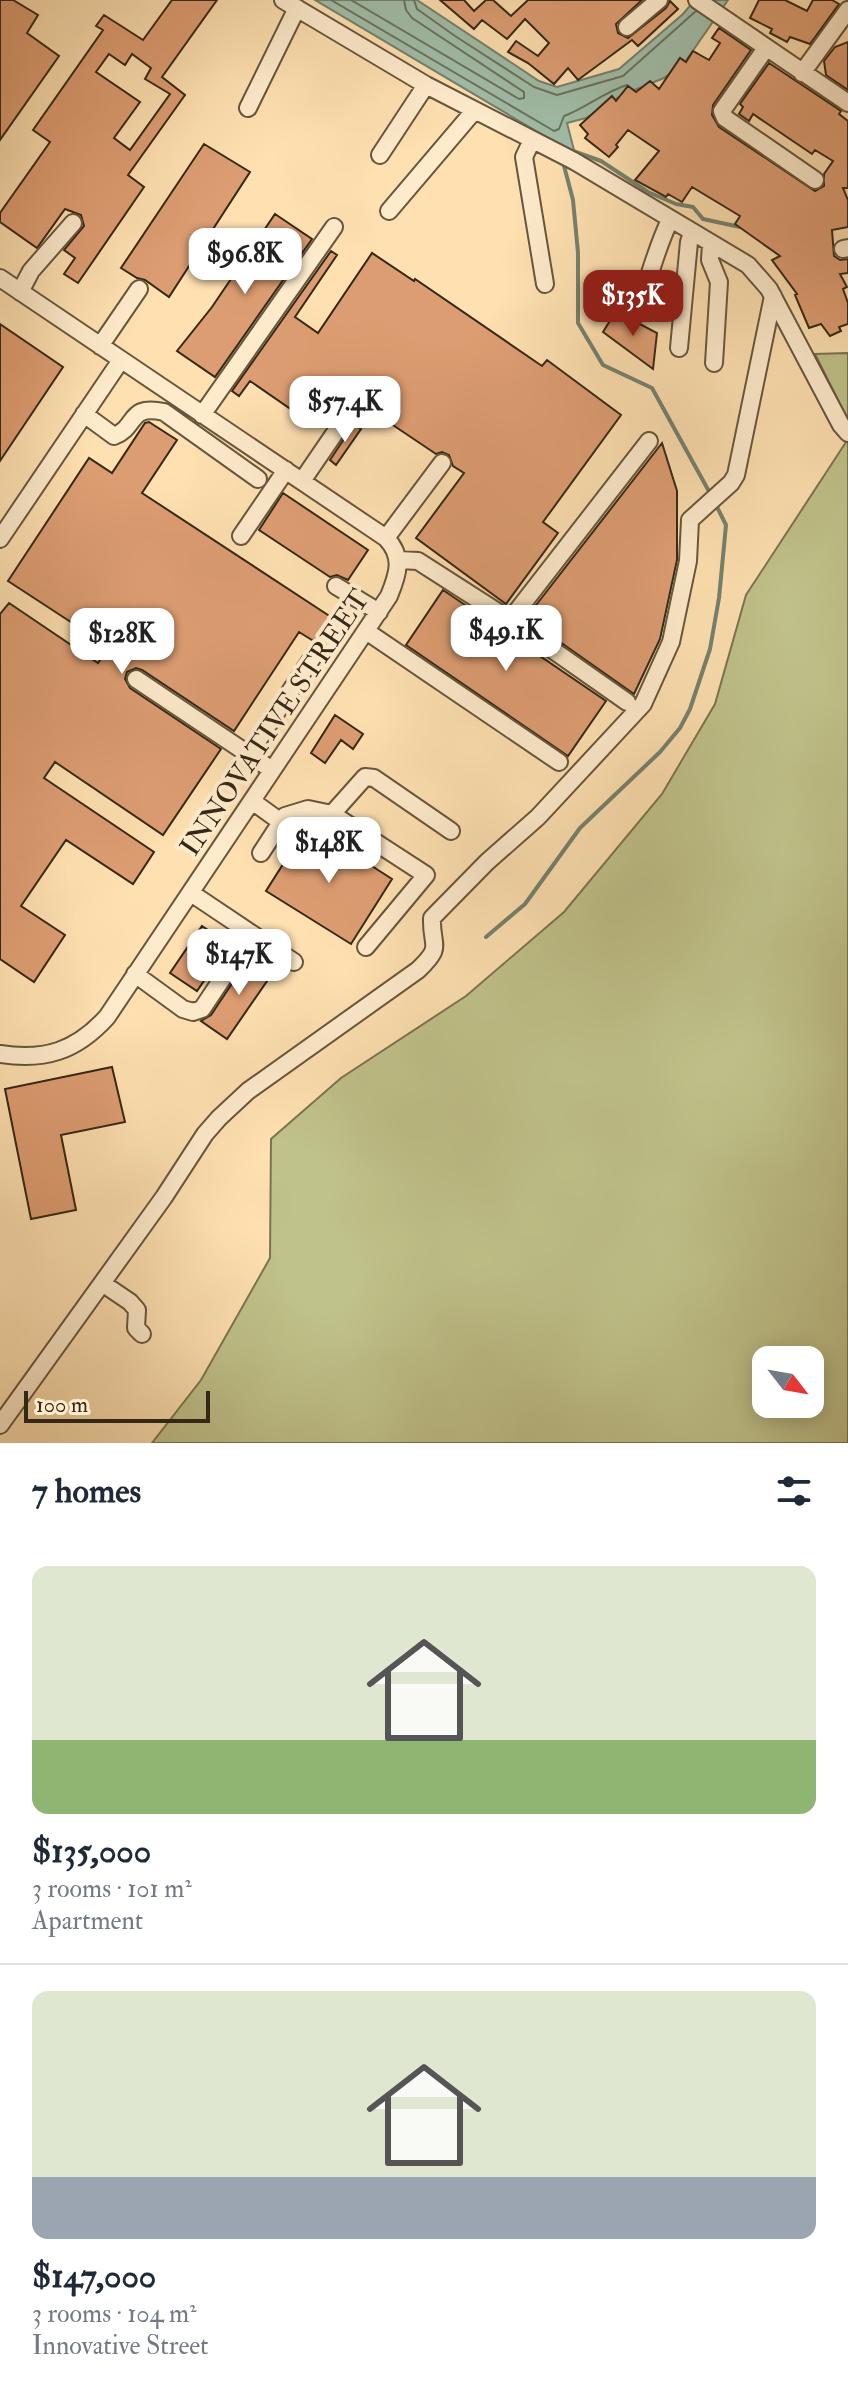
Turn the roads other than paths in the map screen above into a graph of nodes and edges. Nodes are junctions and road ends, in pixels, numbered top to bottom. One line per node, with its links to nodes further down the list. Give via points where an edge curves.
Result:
1 (659, 0): 5 (street)
2 (697, 0): 6 (street)
3 (290, 4): 8 (street); 10 (street)
4 (848, 10): 7 (street)
5 (627, 27)
6 (766, 48): 7 (street); 14 (street, via 722,111)
7 (802, 73): 9 (street)
8 (426, 85): 11 (street); 13 (street)
9 (848, 103)
10 (248, 108)
11 (474, 111): 12 (street); 15 (street)
12 (532, 140): 16 (street); 22 (street, via 524,157)
13 (380, 155)
14 (815, 180)
15 (389, 211)
16 (670, 220): 19 (street); 26 (street)
17 (73, 223): 24 (street, via 31,271)
18 (334, 227): 33 (street)
19 (692, 233): 20 (street); 28 (street)
20 (711, 244): 25 (street, via 756,272); 30 (street, via 710,260 719,282)
21 (0, 278): 24 (street)
22 (545, 284)
23 (139, 289): 27 (street)
24 (20, 292): 27 (street)
25 (773, 296): 34 (street); 65 (street, via 736,475 693,514 671,642 643,704 538,817 432,918 436,947 418,970 248,1091 219,1118)
26 (635, 313)
27 (100, 346): 29 (street)
28 (679, 348)
29 (121, 360): 32 (street); 33 (street)
30 (714, 363)
31 (356, 402): 39 (street)
32 (84, 414): 36 (street, via 114,436 134,415 150,409 164,412 251,474); 42 (street)
33 (202, 415): 36 (street)
34 (848, 433)
35 (649, 441): 46 (street)
36 (257, 451): 38 (street)
37 (442, 463): 41 (street)
38 (286, 470): 39 (street); 40 (street)
39 (302, 481): 41 (street)
40 (241, 536)
41 (386, 538): 43 (street)
42 (0, 539)
43 (399, 560): 45 (street, INNOVATIVE STREET); 46 (street, via 418,561)
44 (336, 586): 45 (street)
45 (379, 612): 47 (street, INNOVATIVE STREET)
46 (510, 620): 50 (street)
47 (366, 631): 52 (street); 53 (street, INNOVATIVE STREET)
48 (318, 649): 51 (street)
49 (136, 679): 51 (street)
50 (627, 702)
51 (249, 754): 53 (street)
52 (559, 762)
53 (272, 770): 54 (street, INNOVATIVE STREET)
54 (252, 801): 56 (street); 59 (street, INNOVATIVE STREET)
55 (332, 814): 56 (street, via 299,810); 57 (street, via 365,777 374,778); 61 (street, via 426,875)
56 (281, 822): 58 (street)
57 (451, 831)
58 (261, 853)
59 (191, 893): 60 (street); 63 (street, INNOVATIVE STREET)
60 (252, 934): 62 (street); 63 (street, via 202,1009 183,1009)
61 (366, 947)
62 (294, 962)
63 (135, 974): 64 (street, INNOVATIVE STREET, via 107,1017 75,1044 43,1057)
64 (0, 1055)
65 (102, 1283): 66 (street, via 137,1310 136,1328); 67 (street)
66 (142, 1334)
67 (0, 1425)

